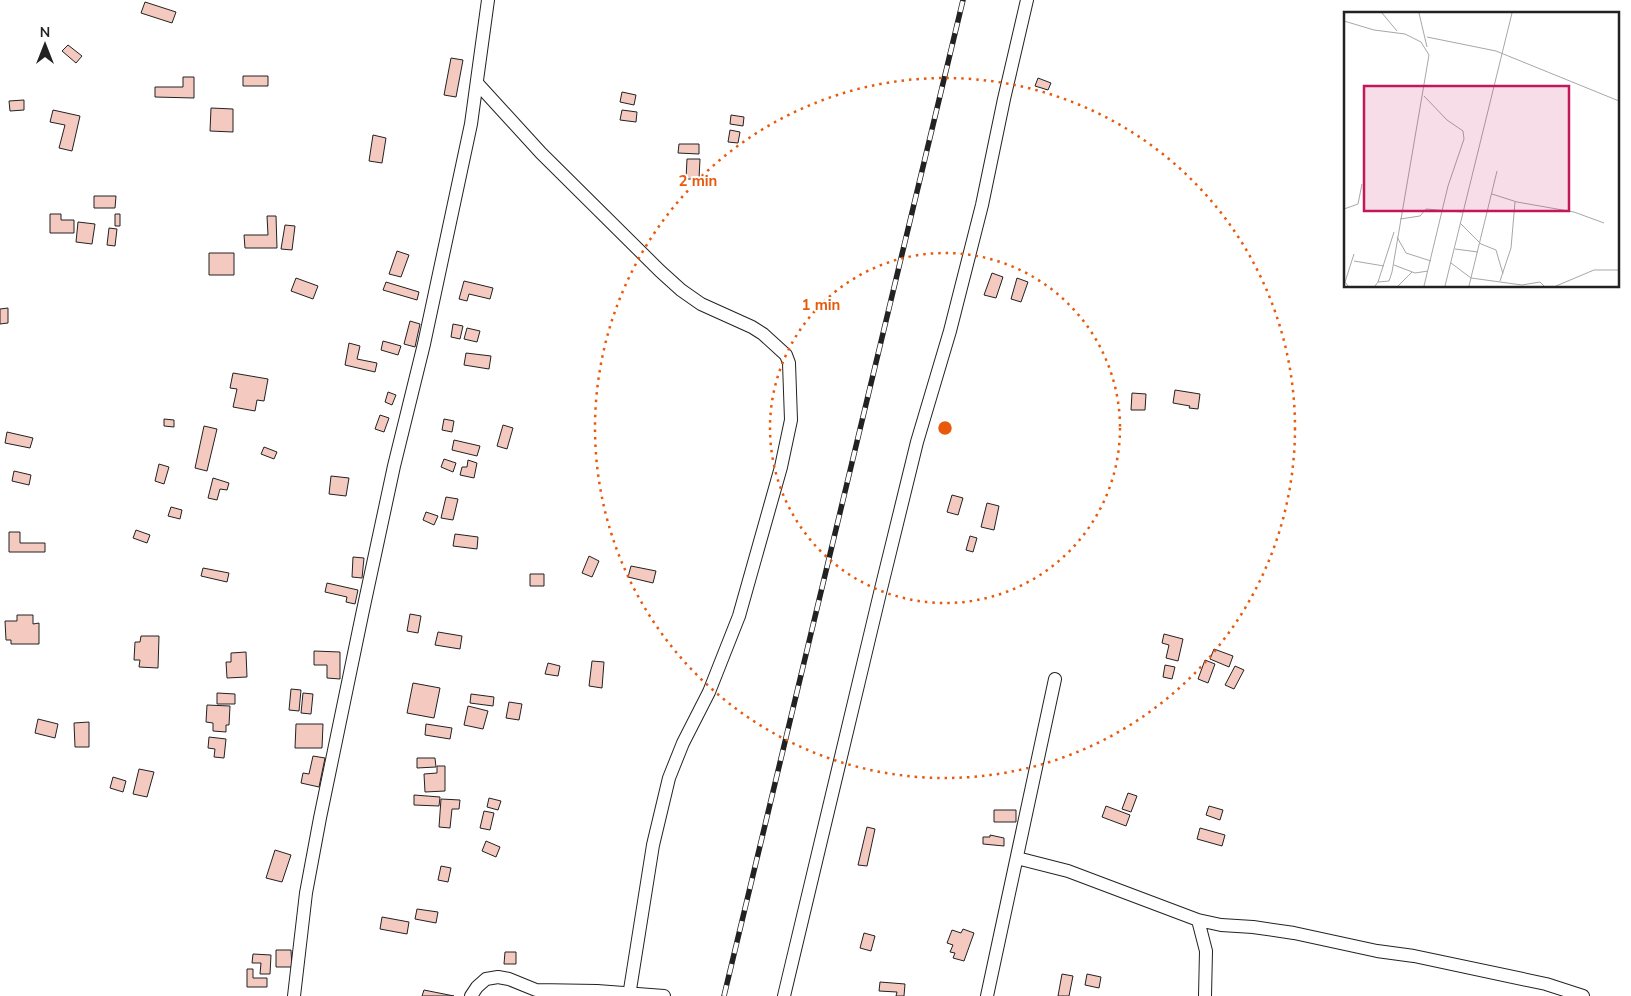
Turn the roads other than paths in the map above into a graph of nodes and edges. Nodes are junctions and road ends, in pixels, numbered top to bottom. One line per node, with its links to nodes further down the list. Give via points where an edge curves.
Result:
1 (488, 0): 3 (street)
2 (1028, 0): 11 (street, via 982,205 906,489)
3 (477, 83): 7 (street, via 541,153 681,290 701,304 752,326 786,354 789,363 791,420 781,467 739,616 709,692 669,778 653,844); 8 (street, via 424,344 394,466 333,750 306,893)
4 (1055, 679): 5 (street)
5 (1017, 858): 6 (street, via 1068,871); 12 (street)
6 (1198, 920): 13 (street, via 1206,951); 14 (street, via 1294,933 1368,950 1414,956 1546,984)
7 (629, 995): 9 (street, via 536,990 498,976 486,979); 10 (street)
8 (294, 996)
9 (472, 996)
10 (664, 996)
11 (784, 996)
12 (987, 996)
13 (1205, 996)
14 (1583, 996)

